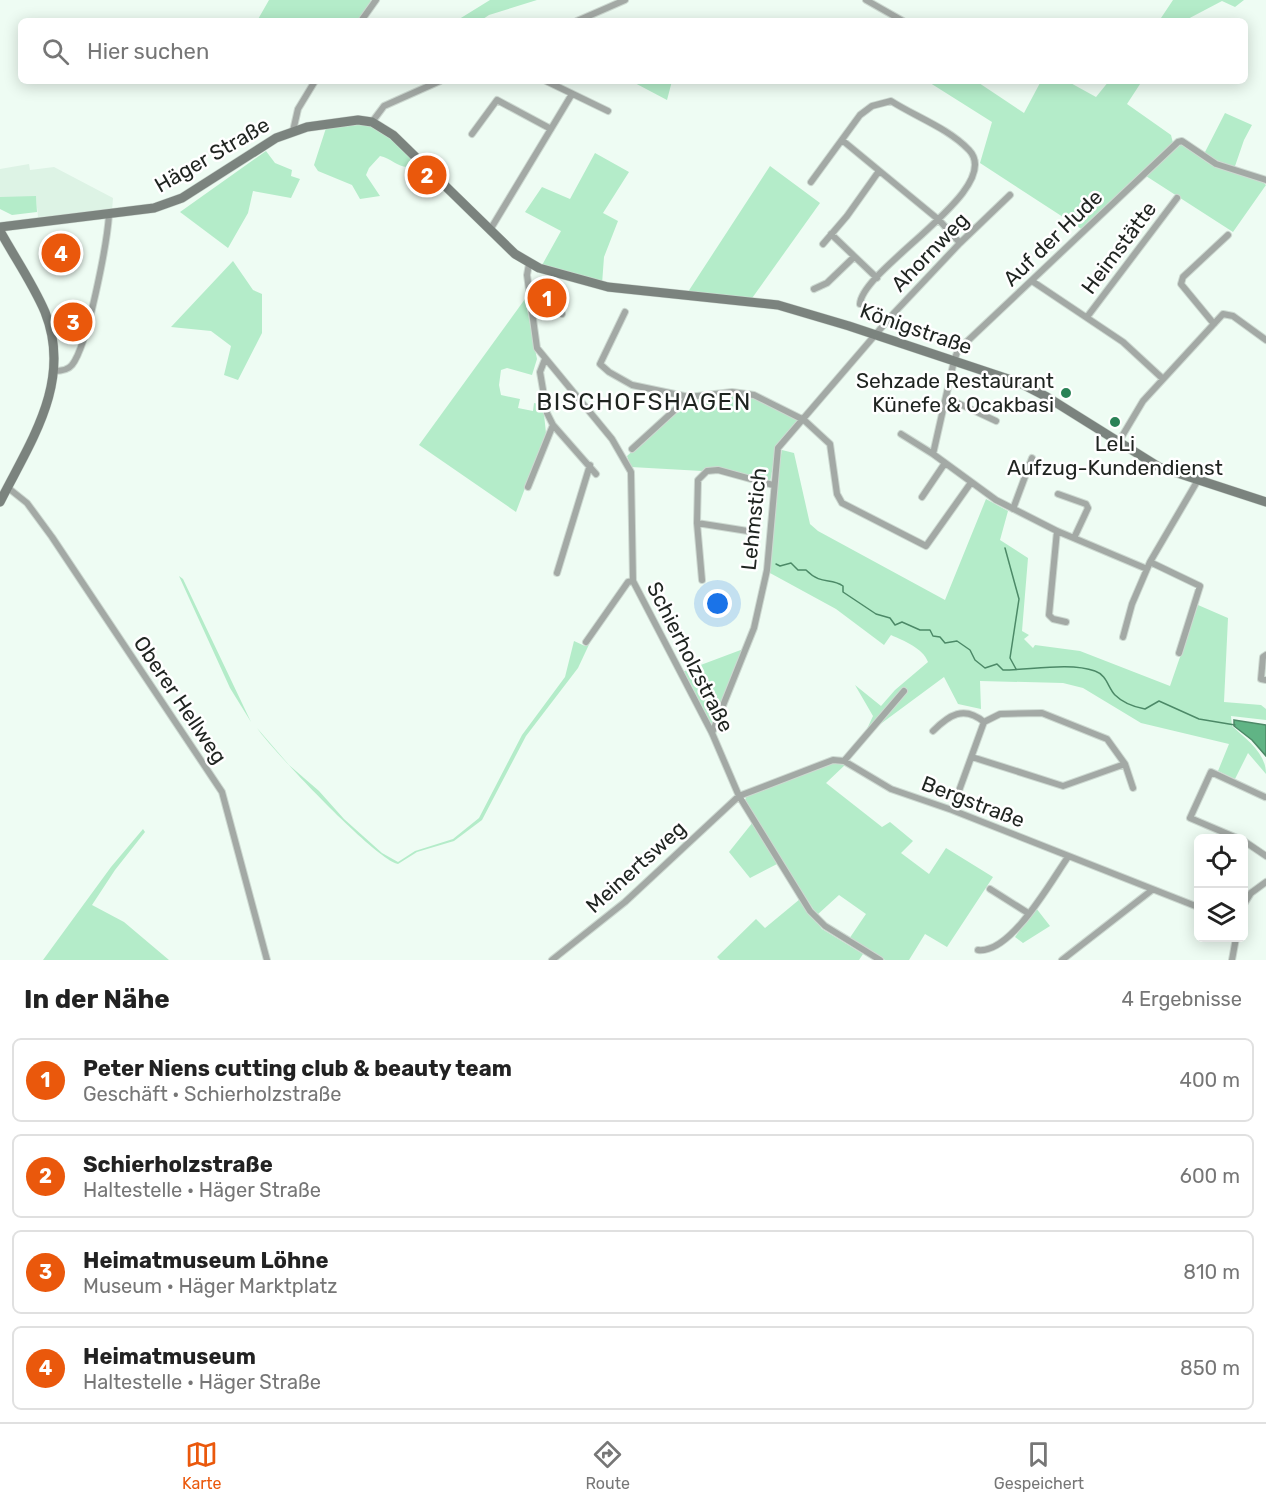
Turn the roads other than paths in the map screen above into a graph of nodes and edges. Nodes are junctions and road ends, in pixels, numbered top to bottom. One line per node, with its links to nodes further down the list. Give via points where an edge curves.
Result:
1 (376, 0): 4 (street)
2 (625, 0): 5 (street)
3 (866, 0): 6 (street)
4 (363, 18)
5 (584, 18)
6 (898, 18)
7 (313, 84): 14 (street, via 298,109)
8 (433, 84): 12 (street, via 384,106)
9 (552, 84): 10 (street)
10 (572, 94): 11 (street); 13 (street)
11 (608, 111)
12 (372, 122): 14 (main road, Häger Straße, via 343,121); 25 (main road, via 393,135)
13 (551, 129): 15 (street, via 497,100); 25 (street)
14 (293, 131): 22 (main road, Häger Straße, via 259,148 182,198 154,208)
15 (472, 134)
16 (842, 140): 17 (street); 19 (street); 23 (street, via 867,109 891,101 968,149 977,168 973,178)
17 (879, 171): 23 (street); 26 (street)
18 (1266, 180): 33 (street, Auf der Hude, via 1216,164 1178,142)
19 (811, 182)
20 (1010, 195): 28 (street, Ahornweg)
21 (1177, 198): 39 (street, Heimstätte)
22 (109, 215): 24 (main road, Häger Straße); 45 (street, via 108,237 81,344 72,365)
23 (939, 220): 28 (street); 32 (street)
24 (0, 229): 45 (main road, via 45,311 54,347)
25 (490, 230): 31 (main road)
26 (831, 234): 29 (street); 30 (street)
27 (1228, 235): 40 (street, via 1183,277 1181,284)
28 (960, 243): 41 (street, Ahornweg)
29 (824, 244)
30 (854, 257): 32 (street); 34 (street, via 827,283)
31 (529, 264): 36 (street, Schierholzstraße); 41 (main road, Königstraße, via 629,291 795,309)
32 (877, 278): 35 (street)
33 (1032, 281): 39 (street); 44 (street, Auf der Hude, via 958,350)
34 (814, 289)
35 (860, 304)
36 (531, 305): 38 (street); 43 (street, Schierholzstraße, via 537,348)
37 (625, 312): 47 (street, via 600,364 632,385)
38 (562, 314)
39 (1087, 317): 46 (street, via 1123,342)
40 (1214, 324): 42 (street, via 1223,314 1233,316); 46 (street)
41 (876, 335): 44 (main road, Königstraße); 49 (street, Lehmstich)
42 (1266, 340)
43 (545, 359): 51 (street, via 540,372); 78 (street, Schierholzstraße, via 612,439 631,472)
44 (954, 361): 48 (street); 53 (main road, Königstraße, via 1020,383)
45 (54, 370): 63 (main road, via 52,391 41,423)
46 (1162, 378): 53 (street)
47 (689, 397): 49 (street, via 732,392 754,395); 54 (street)
48 (947, 398): 50 (street); 55 (street)
49 (804, 420): 61 (street, via 830,444 837,494 842,503 926,546); 62 (street, Lehmstich, via 778,448)
50 (996, 421)
51 (553, 425): 58 (street); 64 (street)
52 (901, 434): 55 (street)
53 (1118, 443): 60 (main road, Königstraße, via 1159,467)
54 (632, 449)
55 (933, 454): 57 (street)
56 (1032, 458): 69 (street)
57 (945, 462): 61 (street); 66 (street)
58 (590, 465): 59 (street); 76 (street)
59 (596, 474)
60 (1198, 480): 68 (main road, Königstraße); 74 (street)
61 (970, 484): 69 (street)
62 (773, 485): 70 (street, via 718,470 707,471 698,480); 88 (street, Lehmstich, via 767,570 754,628)
63 (7, 487): 67 (main road); 108 (street, Oberer Hellweg, via 27,503 52,537 222,792)
64 (528, 487)
65 (1058, 494): 73 (street, via 1088,508)
66 (922, 497)
67 (0, 502)
68 (1266, 502)
69 (1012, 509): 71 (street)
70 (697, 523): 72 (street); 77 (street)
71 (1057, 531): 73 (street); 79 (street, via 1049,615 1053,620)
72 (754, 532)
73 (1074, 538): 75 (street)
74 (1150, 562): 75 (street); 82 (street, via 1200,586)
75 (1147, 570): 80 (street)
76 (556, 573)
77 (702, 579)
78 (633, 581): 81 (street, via 628,582); 88 (street, Schierholzstraße)
79 (1066, 622)
80 (1123, 637)
81 (586, 642)
82 (1179, 653)
83 (1266, 655): 84 (street, via 1261,679)
84 (1266, 680)
85 (904, 691): 90 (street)
86 (984, 722): 87 (street, via 957,712); 89 (street); 91 (street, via 1000,714 1042,713 1107,739)
87 (933, 731)
88 (712, 733): 93 (street, Schierholzstraße)
89 (972, 757): 91 (street, via 1056,786); 95 (street)
90 (844, 761): 93 (street, via 833,760); 95 (street, Bergstraße, via 891,789)
91 (1125, 764): 92 (street)
92 (1133, 788)
93 (739, 796): 109 (street, Meinertsweg, via 625,902); 110 (street, Schierholzstraße, via 810,911 825,926)
94 (1265, 797): 96 (street, via 1211,772 1190,818)
95 (951, 810): 99 (street, Bergstraße)
96 (1228, 834)
97 (1248, 845): 98 (street)
98 (1266, 856)
99 (1068, 857): 102 (street, Bergstraße); 105 (street)
100 (1266, 882): 103 (street)
101 (990, 889): 105 (street)
102 (1152, 890): 104 (street, Bergstraße); 111 (street)
103 (1248, 898)
104 (1194, 906)
105 (1028, 913): 107 (street, via 1014,933 985,951)
106 (1235, 942): 112 (street)
107 (978, 950)
108 (267, 960)
109 (552, 960)
110 (880, 960)
111 (1062, 960)
112 (1232, 960)

